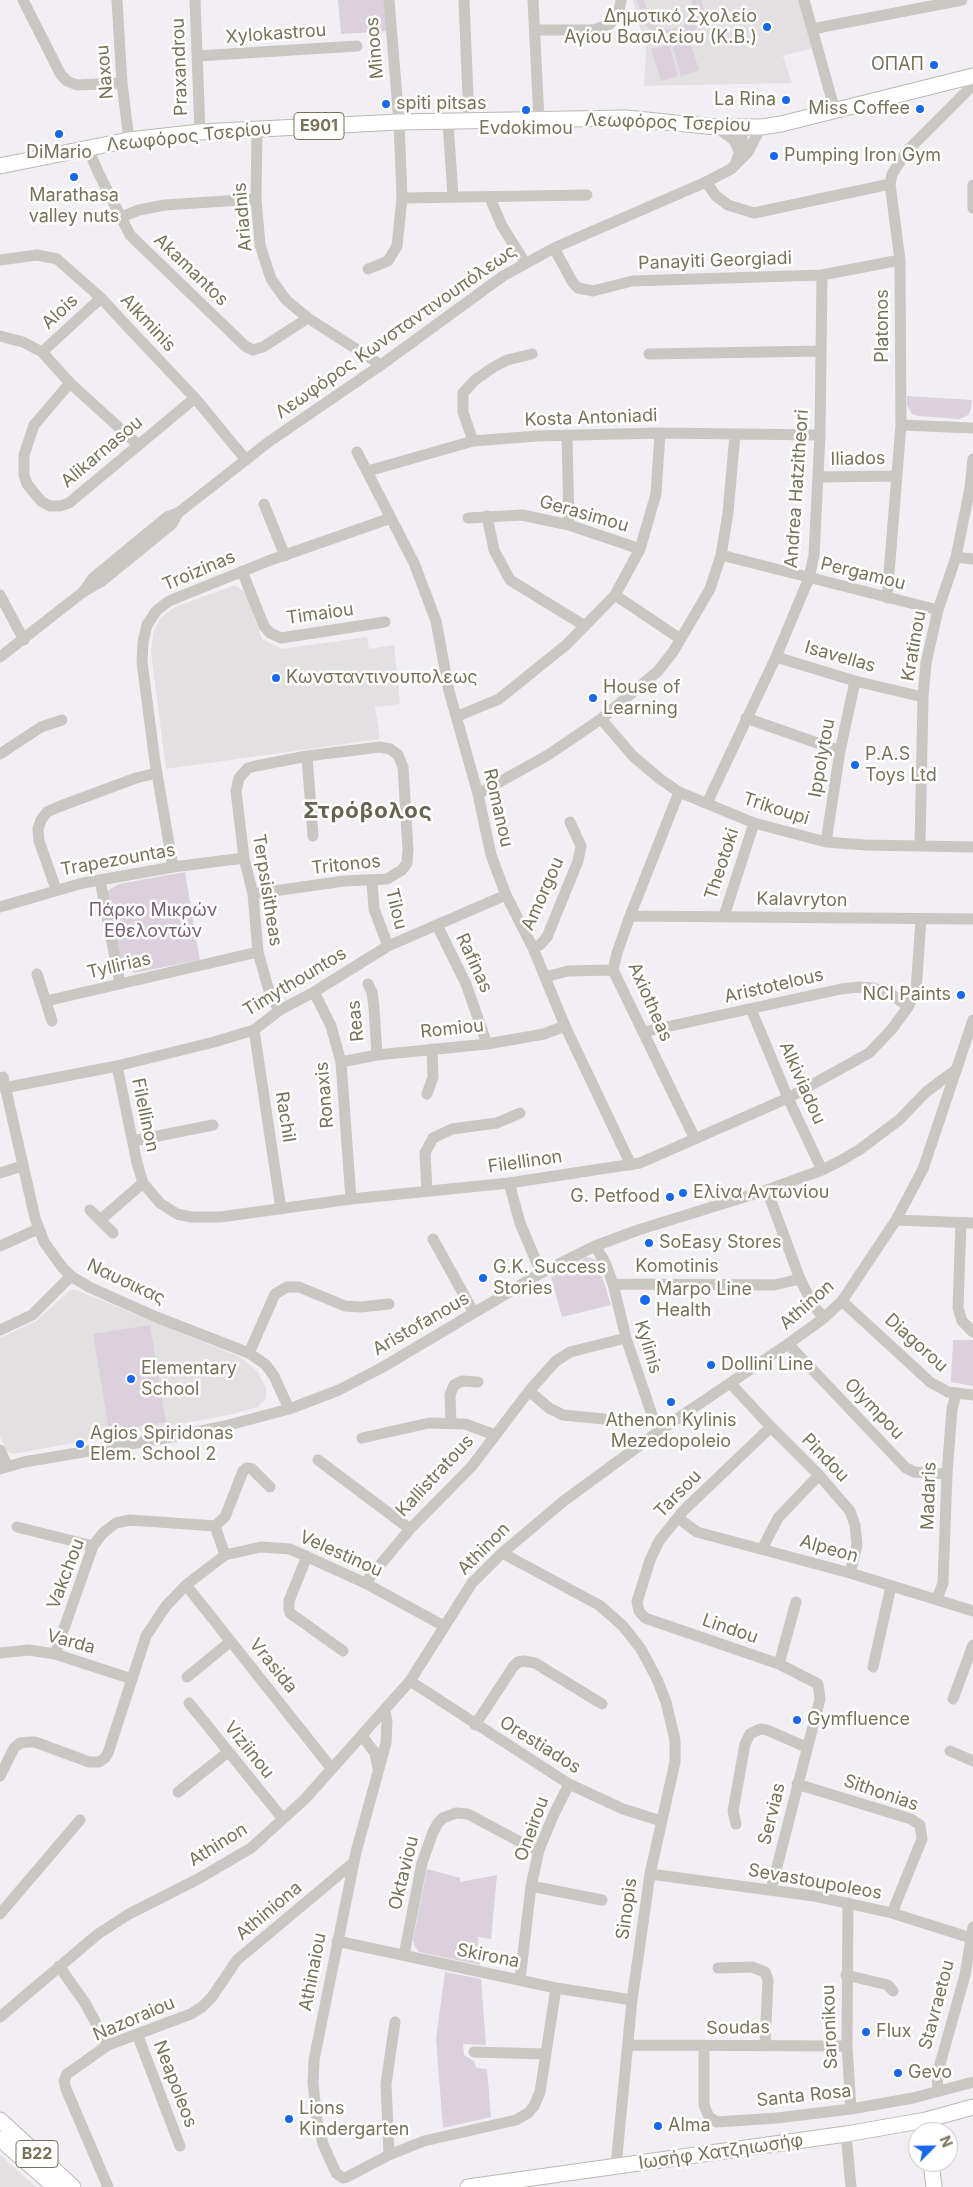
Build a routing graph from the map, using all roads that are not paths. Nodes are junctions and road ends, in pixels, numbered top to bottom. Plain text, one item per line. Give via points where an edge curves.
1 (23, 0) edge
2 (117, 0) edge
3 (195, 0) edge
4 (389, 0) edge
5 (464, 0) edge
6 (533, 0) edge
7 (620, 0) edge
8 (804, 0) edge
9 (962, 0) edge
10 (812, 29) junction
11 (535, 30) junction
12 (357, 46) dead end
13 (197, 56) junction
14 (973, 76) edge
15 (122, 83) junction
16 (973, 85) edge
17 (834, 111) junction
18 (539, 120) junction
19 (469, 121) junction
20 (400, 122) junction
21 (448, 122) junction
22 (716, 127) junction
23 (761, 127) junction
24 (742, 128) junction
25 (257, 129) junction
26 (200, 132) junction
27 (129, 140) junction
28 (88, 148) junction
29 (740, 155) junction
30 (0, 166) edge
31 (731, 169) junction
32 (706, 182) junction
33 (890, 184) junction
34 (973, 185) edge
35 (587, 196) dead end
36 (453, 197) junction
37 (402, 198) junction
38 (490, 198) junction
39 (256, 199) junction
40 (973, 208) edge
41 (121, 217) junction
42 (554, 248) junction
43 (0, 260) edge
44 (900, 260) junction
45 (525, 263) junction
46 (368, 269) dead end
47 (822, 275) junction
48 (101, 298) junction
49 (308, 318) junction
50 (0, 336) edge
51 (820, 351) junction
52 (42, 352) junction
53 (532, 354) dead end
54 (649, 354) dead end
55 (381, 365) junction
56 (70, 383) junction
57 (195, 398) junction
58 (901, 425) junction
59 (973, 428) edge
60 (660, 432) junction
61 (567, 434) junction
62 (735, 434) junction
63 (820, 435) junction
64 (472, 441) junction
65 (137, 444) junction
66 (357, 452) dead end
67 (973, 459) edge
68 (246, 460) junction
69 (368, 471) junction
70 (897, 476) junction
71 (819, 477) junction
72 (972, 488) edge
73 (264, 504) dead end
74 (487, 516) junction
75 (391, 518) junction
76 (468, 518) dead end
77 (569, 525) junction
78 (640, 549) junction
79 (721, 555) junction
80 (285, 556) junction
81 (956, 558) junction
82 (973, 559) edge
83 (242, 571) junction
84 (809, 578) junction
85 (0, 595) edge
86 (615, 595) junction
87 (887, 598) junction
88 (938, 610) junction
89 (385, 622) dead end
90 (585, 626) junction
91 (680, 638) junction
92 (24, 640) junction
93 (0, 657) edge
94 (776, 657) junction
95 (855, 681) junction
96 (923, 697) junction
97 (458, 716) junction
98 (746, 718) junction
99 (601, 719) junction
100 (62, 720) dead end
101 (840, 751) junction
102 (0, 754) edge
103 (307, 756) junction
104 (242, 773) joint
105 (157, 774) junction
106 (679, 792) junction
107 (478, 794) junction
108 (707, 803) junction
109 (570, 822) dead end
110 (754, 823) junction
111 (313, 836) dead end
112 (826, 842) junction
113 (920, 845) junction
114 (973, 847) edge
115 (244, 858) junction
116 (172, 867) junction
117 (100, 880) junction
118 (372, 881) junction
119 (56, 889) junction
120 (253, 894) junction
121 (506, 895) junction
122 (0, 906) edge
123 (630, 916) junction
124 (724, 916) junction
125 (921, 919) junction
126 (973, 919) edge
127 (437, 925) junction
128 (388, 946) junction
129 (533, 948) junction
130 (258, 952) junction
131 (613, 970) junction
132 (37, 974) dead end
133 (545, 977) junction
134 (120, 984) junction
135 (368, 984) dead end
136 (314, 992) junction
137 (46, 1001) junction
138 (908, 1007) junction
139 (751, 1009) junction
140 (280, 1010) junction
141 (973, 1020) edge
142 (52, 1021) dead end
143 (565, 1026) junction
144 (254, 1030) junction
145 (643, 1032) junction
146 (487, 1044) junction
147 (432, 1049) junction
148 (377, 1055) junction
149 (341, 1062) junction
150 (117, 1066) junction
151 (956, 1074) junction
152 (3, 1082) joint
153 (427, 1094) dead end
154 (788, 1098) junction
155 (520, 1113) dead end
156 (213, 1125) dead end
157 (695, 1139) junction
158 (133, 1141) junction
159 (631, 1165) junction
160 (22, 1166) junction
161 (822, 1170) junction
162 (0, 1173) edge
163 (143, 1183) junction
164 (509, 1183) junction
165 (767, 1190) junction
166 (428, 1191) junction
167 (351, 1199) junction
168 (281, 1209) junction
169 (90, 1210) dead end
170 (100, 1220) junction
171 (896, 1220) junction
172 (961, 1223) junction
173 (973, 1223) edge
174 (38, 1229) junction
175 (113, 1233) dead end
176 (433, 1239) dead end
177 (0, 1246) edge
178 (595, 1246) junction
179 (542, 1273) junction
180 (71, 1276) junction
181 (800, 1279) junction
182 (613, 1284) junction
183 (842, 1301) junction
184 (389, 1304) dead end
185 (474, 1313) junction
186 (824, 1318) junction
187 (969, 1329) edge
188 (0, 1330) edge
189 (626, 1338) junction
190 (788, 1344) junction
191 (249, 1353) junction
192 (478, 1382) dead end
193 (730, 1383) junction
194 (529, 1391) junction
195 (956, 1394) junction
196 (973, 1396) edge
197 (288, 1409) junction
198 (604, 1419) dead end
199 (452, 1423) junction
200 (771, 1428) junction
201 (662, 1429) junction
202 (495, 1435) junction
203 (362, 1438) dead end
204 (0, 1450) edge
205 (318, 1460) dead end
206 (4, 1467) edge
207 (947, 1474) junction
208 (819, 1475) junction
209 (270, 1487) dead end
210 (678, 1518) junction
211 (215, 1526) junction
212 (17, 1527) dead end
213 (410, 1529) junction
214 (93, 1546) junction
215 (762, 1549) junction
216 (502, 1553) junction
217 (226, 1555) junction
218 (307, 1556) junction
219 (850, 1573) junction
220 (365, 1583) junction
221 (186, 1585) junction
222 (891, 1586) junction
223 (937, 1599) junction
224 (637, 1602) joint
225 (796, 1602) dead end
226 (973, 1611) edge
227 (444, 1626) junction
228 (230, 1642) junction
229 (973, 1645) edge
230 (343, 1651) dead end
231 (0, 1653) edge
232 (55, 1654) junction
233 (779, 1664) junction
234 (873, 1667) dead end
235 (187, 1677) dead end
236 (132, 1678) junction
237 (410, 1681) junction
238 (818, 1684) joint
239 (954, 1699) dead end
240 (189, 1703) dead end
241 (602, 1704) dead end
242 (385, 1711) junction
243 (475, 1725) junction
244 (362, 1736) junction
245 (806, 1747) junction
246 (950, 1751) dead end
247 (228, 1752) junction
248 (973, 1761) edge
249 (378, 1768) junction
250 (332, 1770) junction
251 (0, 1776) edge
252 (569, 1784) junction
253 (797, 1784) junction
254 (178, 1792) dead end
255 (282, 1819) junction
256 (80, 1820) dead end
257 (661, 1821) junction
258 (736, 1824) dead end
259 (539, 1850) junction
260 (353, 1863) junction
261 (650, 1874) junction
262 (531, 1886) junction
263 (771, 1890) junction
264 (602, 1900) dead end
265 (848, 1903) junction
266 (0, 1914) edge
267 (892, 1914) junction
268 (972, 1933) edge
269 (337, 1941) junction
270 (404, 1956) junction
271 (59, 1966) junction
272 (718, 1968) dead end
273 (846, 1975) junction
274 (520, 1980) junction
275 (556, 1988) junction
276 (893, 1991) dead end
277 (215, 1992) joint
278 (632, 2000) junction
279 (0, 2018) edge
280 (395, 2022) dead end
281 (137, 2034) junction
282 (108, 2045) junction
283 (629, 2045) junction
284 (764, 2045) junction
285 (704, 2046) junction
286 (847, 2046) junction
287 (474, 2052) dead end
288 (545, 2054) junction
289 (973, 2082) edge
290 (938, 2091) junction
291 (973, 2107) edge
292 (851, 2109) junction
293 (0, 2120) edge
294 (937, 2122) edge
295 (908, 2128) edge
296 (846, 2134) junction
297 (0, 2139) edge
298 (180, 2146) dead end
299 (389, 2155) junction
300 (616, 2166) junction
301 (932, 2172) edge
302 (54, 2187) edge
303 (74, 2187) edge
304 (108, 2187) edge
305 (468, 2187) edge
306 (851, 2187) edge
307 (934, 2187) edge

1 - 15 street via 67,81 77,85
2 - 15 street, Naxou
3 - 13 street, Praxandrou
4 - 20 street, Minoos
5 - 19 street
6 - 11 street
7 - 11 street via 619,12 610,24 594,30
8 - 10 street
9 - 10 street
10 - 17 street
11 - 18 street
12 - 13 street, Xylokastrou
13 - 26 street, Praxandrou
14 - 17 main road, Λεωφόρος Τσερίου
15 - 27 street, Naxou
16 - 33 street, Platonos via 896,165
17 - 23 main road, Λεωφόρος Τσερίου
18 - 19 main road, Λεωφόρος Τσερίου / E901
18 - 22 main road, Λεωφόρος Τσερίου / E901 via 626,118
19 - 21 main road, Λεωφόρος Τσερίου / E901
20 - 21 main road, Λεωφόρος Τσερίου / E901
20 - 25 main road, Λεωφόρος Τσερίου / E901
20 - 37 street, Minoos
21 - 36 street
22 - 24 main road, Λεωφόρος Τσερίου
22 - 29 street via 734,140
23 - 24 main road, Λεωφόρος Τσερίου
23 - 31 street, Λεωφόρος Κωνσταντινουπόλεως via 748,152
24 - 29 street, Λεωφόρος Κωνσταντινουπόλεως
25 - 26 main road, Λεωφόρος Τσερίου / E901
25 - 39 street, Ariadnis
26 - 27 main road, Λεωφόρος Τσερίου / E901
27 - 28 main road, Λεωφόρος Τσερίου / E901
28 - 30 main road, Λεωφόρος Τσερίου / E901
28 - 41 street, Akamantos
29 - 31 street, Λεωφόρος Κωνσταντινουπόλεως
31 - 32 street, Λεωφόρος Κωνσταντινουπόλεως
32 - 33 street via 728,205 754,213
32 - 42 street, Λεωφόρος Κωνσταντινουπόλεως
33 - 44 street, Platonos
34 - 40 street
35 - 38 street
36 - 37 street
36 - 38 street
37 - 46 street, Minoos via 397,246 388,261
38 - 45 street via 502,226
39 - 41 street via 165,205
39 - 49 street, Ariadnis via 260,245 271,279 286,300
41 - 49 street, Akamantos via 130,235 245,346 253,350 263,347
42 - 45 street, Λεωφόρος Κωνσταντινουπόλεως
42 - 47 street, Panayiti Georgiadi via 573,283 593,291 632,281
43 - 48 street, Alkminis via 37,255 57,259
44 - 47 street, Panayiti Georgiadi
44 - 58 street, Platonos
45 - 55 street, Λεωφόρος Κωνσταντινουπόλεως via 496,280
47 - 51 street, Andrea Hatzitheori
48 - 52 street, Alois
48 - 57 street, Alkminis
49 - 55 street, Ariadnis
50 - 52 street via 23,342
51 - 54 street
51 - 63 street, Andrea Hatzitheori
52 - 56 street
53 - 64 street via 492,368 464,393 463,412
55 - 68 street, Λεωφόρος Κωνσταντινουπόλεως
56 - 65 street
56 - 65 street, Alikarnasou via 34,425 24,455 24,475 41,501 50,506 68,503
57 - 65 street, Alikarnasou
57 - 68 street, Alkminis
58 - 59 street
58 - 70 street, Platonos
60 - 61 street, Kosta Antoniadi
60 - 62 street, Kosta Antoniadi
60 - 78 street via 656,494
61 - 64 street, Kosta Antoniadi
61 - 77 street
62 - 63 street, Kosta Antoniadi
62 - 79 street
63 - 71 street, Andrea Hatzitheori
64 - 69 street, Kosta Antoniadi
66 - 69 street, Romanou
67 - 72 street, Kratinou
68 - 92 street, Λεωφόρος Κωνσταντινουπόλεως via 178,513 172,524 102,582 83,592
69 - 75 street, Romanou
70 - 71 street, Iliados
70 - 87 street, Platonos
71 - 84 street, Andrea Hatzitheori via 814,555
72 - 81 street, Kratinou
73 - 80 street
74 - 76 street, Gerasimou
74 - 77 street, Gerasimou via 522,515
74 - 90 street via 494,550 510,580
75 - 80 street, Troizinas
75 - 97 street, Romanou via 414,564 436,621 449,691
77 - 78 street, Gerasimou
78 - 86 street
79 - 84 street, Pergamou
79 - 91 street via 710,588
80 - 83 street, Troizinas
81 - 82 street
81 - 88 street, Kratinou
83 - 89 street, Timaiou via 264,626 281,638
83 - 105 street, Troizinas via 169,601 147,624 142,662
84 - 87 street, Pergamou
84 - 94 street, Andrea Hatzitheori
85 - 92 street
86 - 90 street
86 - 91 street
87 - 88 street, Pergamou
88 - 96 street, Kratinou via 926,663
90 - 97 street via 499,699
91 - 99 street via 658,671
92 - 93 street, Λεωφόρος Κωνσταντινουπόλεως
94 - 95 street, Isavellas
94 - 98 street, Andrea Hatzitheori
95 - 96 street, Isavellas
95 - 101 street, Ippolytou
96 - 113 street, Kratinou
97 - 107 street, Romanou
98 - 101 street
98 - 108 street, Andrea Hatzitheori
99 - 106 street, Trikoupi via 633,756
99 - 107 street via 548,755
100 - 102 street via 41,727
101 - 112 street, Ippolytou
103 - 104 street, Tritonos via 256,766
103 - 111 street
103 - 118 street, Tritonos via 380,747 394,752 401,760 407,863 397,875
104 - 115 street, Terpsisitheas via 236,791
105 - 116 street, Troizinas
105 - 119 street via 136,778 47,812 38,829 39,841
106 - 108 street, Trikoupi
106 - 123 street, Axiotheas
107 - 121 street, Romanou via 491,854
108 - 110 street, Trikoupi
109 - 129 street, Amorgou via 581,846 578,861 547,937
110 - 112 street, Trikoupi
110 - 124 street, Theotoki
112 - 113 street, Trikoupi
113 - 114 street, Trikoupi
115 - 116 street, Trapezountas
115 - 120 street, Terpsisitheas
116 - 117 street, Trapezountas
117 - 119 street, Trapezountas
117 - 134 street
118 - 120 street, Tritonos
118 - 128 street, Tilou via 374,908
119 - 122 street, Trapezountas
120 - 130 street, Terpsisitheas
121 - 127 street, Timythountos
121 - 129 street, Romanou
123 - 124 street, Kalavryton
123 - 131 street, Axiotheas
124 - 125 street, Kalavryton
125 - 126 street, Kalavryton
125 - 138 street, Filellinon via 916,991
127 - 128 street, Timythountos
127 - 146 street, Rafinas via 466,984
128 - 136 street, Timythountos
129 - 133 street, Romanou
130 - 134 street, Tyllirias
130 - 140 street, Terpsisitheas via 271,998
131 - 133 street via 568,972
131 - 145 street, Axiotheas
132 - 137 street
133 - 143 street, Romanou
134 - 137 street, Tyllirias
135 - 148 street, Reas via 372,992
136 - 140 street, Timythountos
136 - 149 street, Ronaxis via 331,1026
137 - 142 street
138 - 139 street, Aristotelous via 891,994 859,987
138 - 154 street, Filellinon via 869,1053
139 - 145 street, Aristotelous
139 - 154 street, Alkiviadou
140 - 144 street, Timythountos
141 - 151 street, Athinon
143 - 146 street, Romiou via 544,1034
143 - 159 street, Romanou
144 - 150 street, Timythountos
144 - 168 street, Rachil
145 - 157 street, Axiotheas
146 - 147 street, Romiou
147 - 148 street, Romiou
147 - 153 street via 432,1084
148 - 149 street, Romiou
149 - 167 street, Ronaxis
150 - 152 street, Timythountos
150 - 158 street, Filellinon
151 - 161 street, Aristofanous via 859,1150
151 - 171 street, Athinon via 923,1169
152 - 160 street, Ναυσικας
154 - 157 street, Filellinon
154 - 161 street, Alkiviadou
155 - 166 street via 497,1123 452,1129 433,1138 425,1153
156 - 158 street
157 - 159 street, Filellinon
158 - 163 street, Filellinon
159 - 164 street, Filellinon
160 - 162 street
160 - 174 street, Ναυσικας
161 - 165 street, Aristofanous
163 - 168 street, Filellinon via 160,1203 177,1214 191,1217 220,1217
163 - 170 street
164 - 166 street, Filellinon
164 - 179 street via 520,1223
165 - 178 street, Aristofanous
165 - 181 street
166 - 167 street, Filellinon
167 - 168 street, Filellinon
169 - 170 street
170 - 175 street
171 - 172 street
171 - 183 street, Athinon
172 - 173 street
172 - 187 street via 958,1308
174 - 177 street
174 - 180 street, Ναυσικας via 48,1248
176 - 185 street
178 - 179 street, Aristofanous
178 - 182 street, Kylinis
179 - 185 street, Aristofanous
180 - 188 street via 32,1315
180 - 191 street, Ναυσικας via 149,1314
181 - 182 street, Komotinis via 774,1285
181 - 186 street via 813,1305
182 - 189 street, Kylinis
183 - 186 street, Athinon
183 - 195 street, Diagorou via 924,1378
184 - 191 street via 344,1306 298,1287 287,1287 275,1294
185 - 197 street, Aristofanous via 339,1390
186 - 190 street, Athinon
189 - 194 street, Kallistratous via 564,1356 547,1369
189 - 201 street, Kylinis via 653,1418
190 - 193 street, Athinon
190 - 207 street, Olympou via 906,1468 914,1472
191 - 197 street, Ναυσικας via 266,1365 274,1376
192 - 199 street via 462,1381 454,1385 450,1395
193 - 200 street, Pindou
193 - 201 street, Athinon
194 - 198 street via 563,1415
194 - 202 street, Kallistratous
195 - 196 street, Diagorou
195 - 207 street, Madaris
197 - 206 street, Aristofanous via 225,1426
199 - 202 street via 480,1428
199 - 203 street via 429,1423
200 - 208 street, Pindou
200 - 210 street, Tarsou
201 - 216 street, Athinon via 565,1500
202 - 213 street, Kallistratous via 472,1466
204 - 206 street
205 - 213 street
207 - 223 street, Madaris via 943,1583
208 - 215 street via 778,1518
208 - 219 street, Pindou via 854,1520 857,1545
209 - 211 street via 252,1469 245,1469 225,1517
210 - 215 street, Alpeon via 698,1532
210 - 224 street, Tarsou via 659,1541
211 - 214 street, Vakchou via 130,1520 113,1525
211 - 217 street
212 - 214 street
213 - 220 street, Kallistratous
214 - 232 street, Vakchou
215 - 219 street, Alpeon
216 - 227 street, Athinon via 472,1583
216 - 257 street, Sinopis via 599,1605 632,1637 649,1663 666,1702 675,1740 675,1762
217 - 218 street, Velestinou via 270,1546
217 - 221 street, Velestinou
218 - 220 street, Velestinou
218 - 230 street via 289,1601 290,1613
219 - 222 street, Alpeon
220 - 227 street, Velestinou
221 - 228 street, Vrasida
221 - 236 street, Velestinou via 166,1606 146,1636
222 - 223 street, Alpeon
222 - 234 street
223 - 226 street, Alpeon
224 - 233 street, Lindou via 639,1612 645,1618
225 - 233 street
227 - 237 street, Athinon
228 - 235 street
228 - 250 street, Vrasida
229 - 239 street
231 - 232 street, Varda via 29,1650
232 - 236 street, Varda
233 - 238 street, Lindou
236 - 251 street, Velestinou via 108,1753 99,1762 89,1762 35,1742 20,1743 14,1748
237 - 242 street, Athinon
237 - 243 street, Orestiados
238 - 245 street, Servias via 820,1698
240 - 247 street, Viziinou
241 - 243 street via 535,1663 524,1661 513,1667
242 - 244 street, Athinon
242 - 249 street, Athinaiou via 386,1743
243 - 252 street, Orestiados
244 - 249 street via 375,1753
244 - 250 street, Athinon
245 - 253 street, Servias
245 - 258 street via 767,1730 760,1729 750,1734 744,1744 733,1811
246 - 248 street
247 - 254 street
247 - 255 street, Viziinou
249 - 260 street, Athinaiou
250 - 255 street, Athinon
252 - 257 street, Orestiados via 623,1809
252 - 259 street, Oneirou
253 - 263 street, Servias
253 - 267 street, Sithonias via 912,1819 920,1825 922,1839
255 - 271 street, Athinon via 251,1848 129,1914
256 - 266 street
257 - 261 street, Sinopis
259 - 262 street, Oneirou
259 - 270 street, Oktaviou via 468,1814 456,1813 443,1818 433,1832 422,1863
260 - 269 street, Athinaiou
260 - 277 street, Athiniona via 237,1960
261 - 263 street, Sevastoupoleos
261 - 278 street, Sinopis
262 - 264 street, Oneirou
262 - 274 street, Oneirou
263 - 265 street, Sevastoupoleos
265 - 267 street, Sevastoupoleos
265 - 273 street, Saronikou
267 - 268 street, Sevastoupoleos
268 - 290 street, Stavraetou via 937,2075
269 - 270 street, Skirona
269 - 299 street, Athinaiou via 316,2046 313,2083 317,2120 333,2168 343,2178
270 - 274 street, Skirona
271 - 279 street, Athinon
271 - 282 street via 85,2003
272 - 284 street via 752,1967 765,1972 768,1980
273 - 276 street, Saronikou via 888,1985
273 - 286 street, Saronikou
274 - 275 street, Skirona
275 - 278 street, Skirona
275 - 288 street
277 - 281 street, Nazoraiou via 195,2012
278 - 283 street, Sinopis
280 - 299 street via 386,2084
281 - 282 street, Nazoraiou
281 - 298 street, Neapoleos
282 - 304 street, Nazoraiou via 70,2071 64,2081
283 - 285 street, Soudas
283 - 300 street, Sinopis
284 - 285 street, Soudas
284 - 286 street, Soudas
285 - 292 street, Santa Rosa via 704,2105 712,2120 778,2118
286 - 292 street, Saronikou
287 - 288 street
288 - 299 street via 539,2097 524,2116 440,2136
289 - 290 street, Santa Rosa
290 - 292 street, Santa Rosa
291 - 294 main road, Ιωσήφ Χατζηιωσήφ
293 - 303 main road, B22
295 - 296 main road, Ιωσήφ Χατζηιωσήφ
296 - 300 main road, Ιωσήφ Χατζηιωσήφ
296 - 306 street
297 - 302 main road, B22
300 - 305 main road, Ιωσήφ Χατζηιωσήφ
301 - 307 main road

